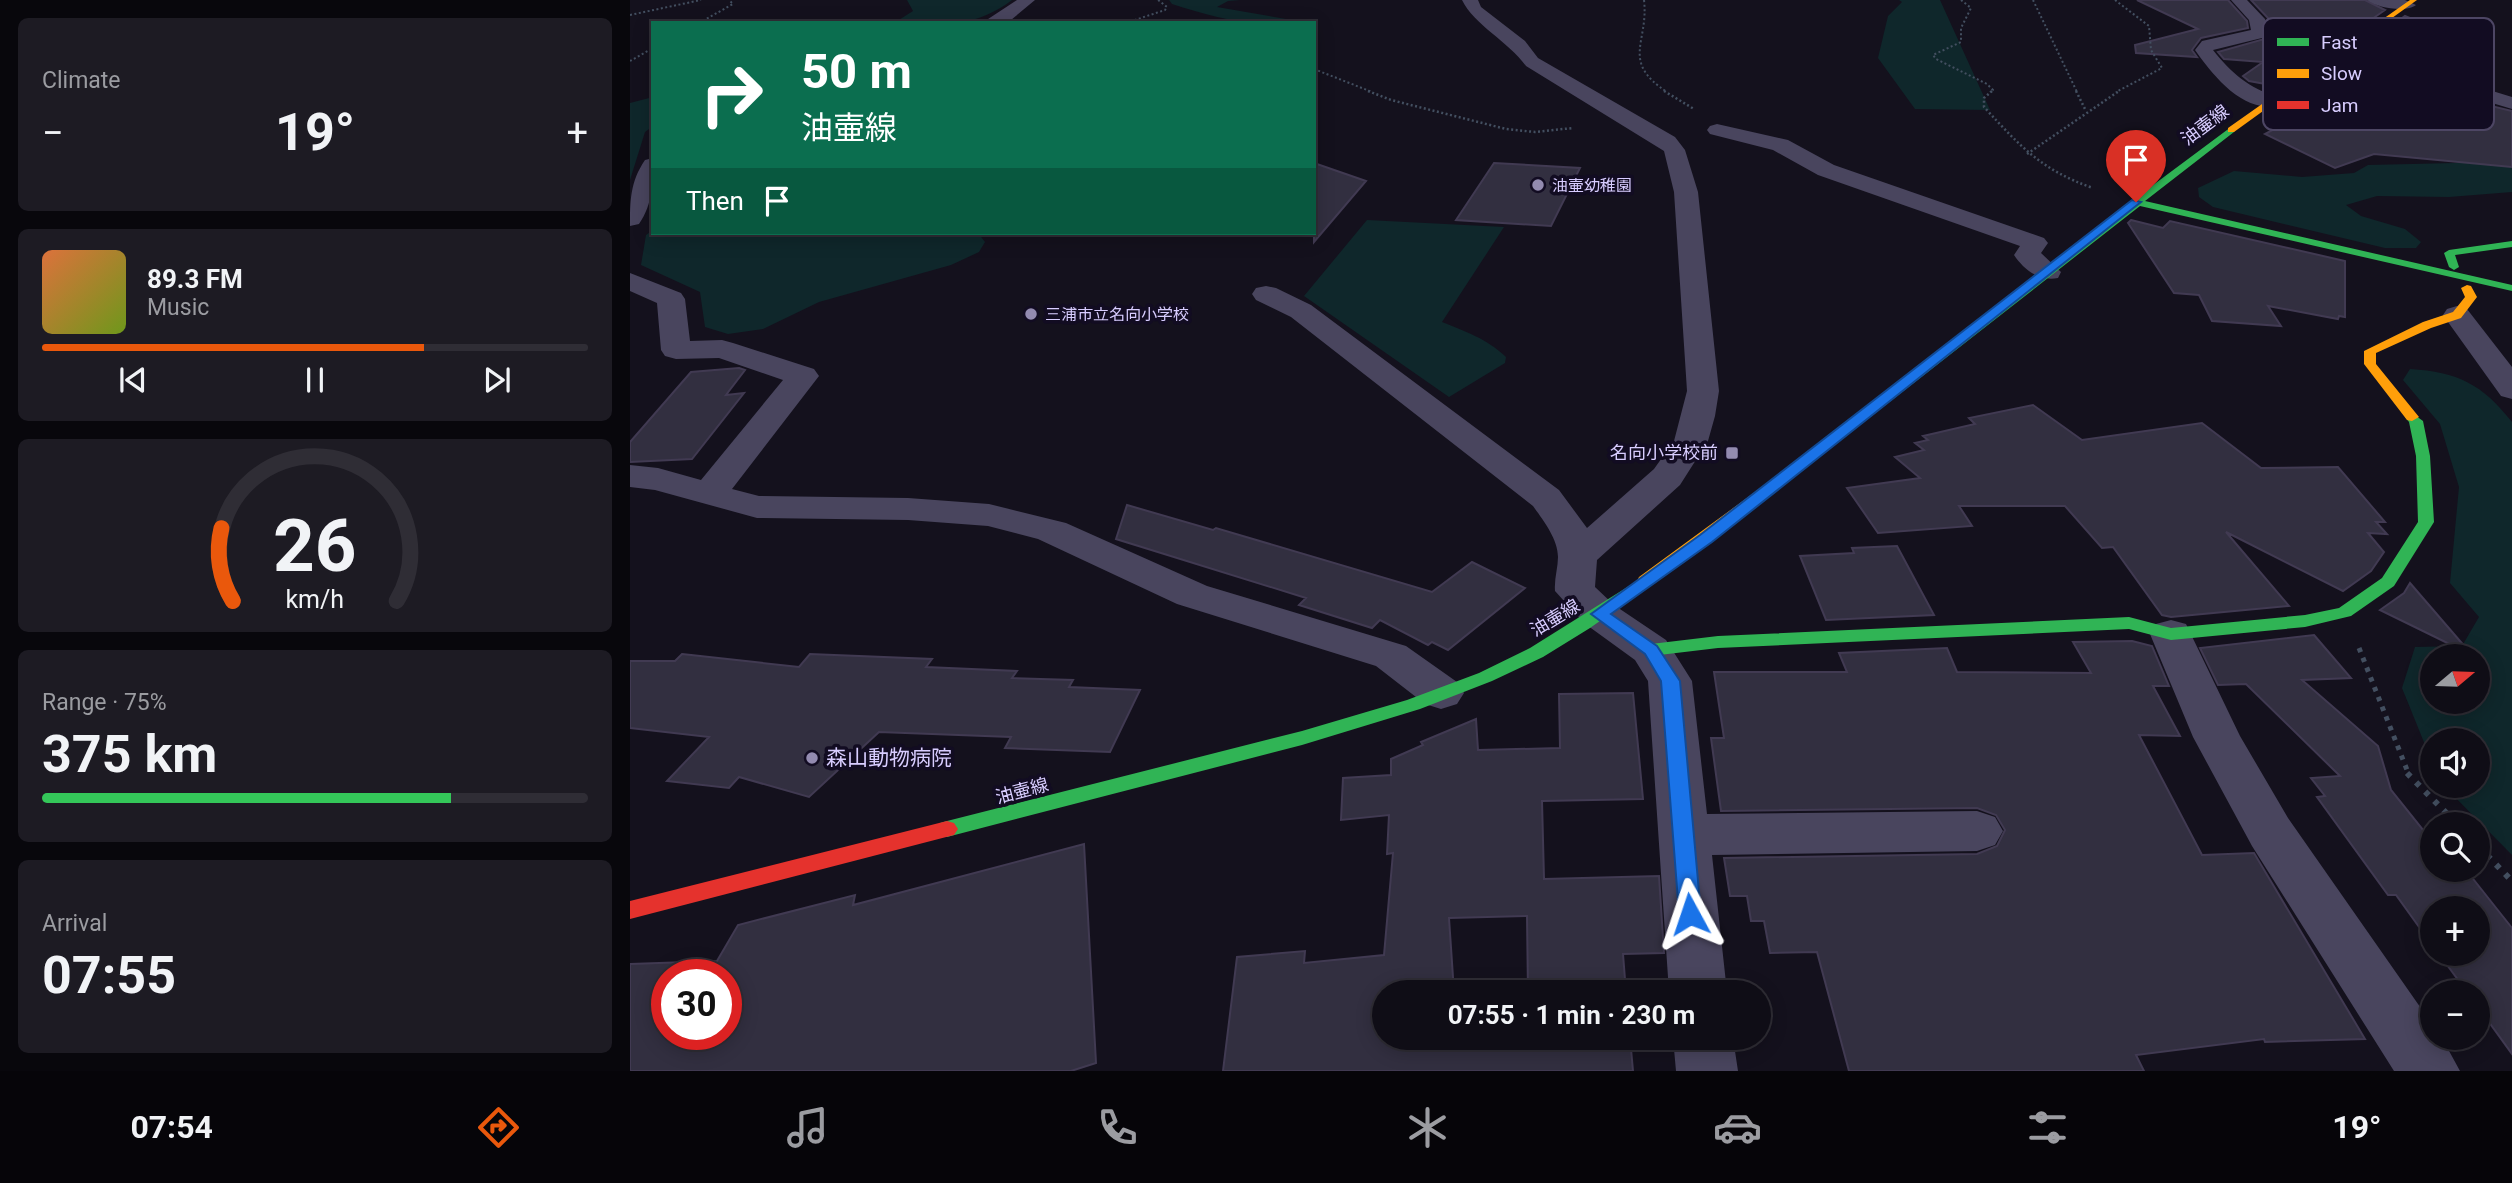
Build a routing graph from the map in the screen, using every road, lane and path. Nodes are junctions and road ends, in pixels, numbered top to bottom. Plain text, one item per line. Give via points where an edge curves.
1 (701, 0) edge
2 (729, 0) edge
3 (1027, 0) edge
4 (1158, 0) edge
5 (1470, 0) edge
6 (1644, 0) edge
7 (1961, 0) edge
8 (2033, 0) edge
9 (2115, 0) edge
10 (2239, 0) edge
11 (2375, 0) edge
12 (2411, 2) edge
13 (630, 15) edge
14 (2388, 18) edge
15 (703, 21) edge
16 (995, 21) edge
17 (1131, 21) edge
18 (651, 49) edge
19 (630, 61) edge
20 (1316, 70) edge
21 (2494, 98) edge
22 (2263, 99) edge
23 (2512, 103) edge
24 (2263, 106) edge
25 (2086, 111) junction
26 (1635, 121) junction
27 (1717, 130) joint
28 (2027, 154) junction
29 (651, 170) edge
30 (2136, 202) junction
31 (630, 219) edge
32 (2512, 244) edge
33 (2454, 267) dead end
34 (2048, 272) junction
35 (630, 281) edge
36 (2512, 288) edge
37 (1266, 294) dead end
38 (2467, 314) junction
39 (2512, 342) edge
40 (2512, 389) edge
41 (630, 476) edge
42 (710, 493) junction
43 (1578, 556) junction
44 (2345, 612) junction
45 (1599, 614) junction
46 (2171, 634) junction
47 (1651, 650) junction
48 (1441, 693) junction
49 (2445, 812) edge
50 (1978, 831) dead end
51 (1683, 835) junction
52 (2490, 858) edge
53 (2512, 881) edge
54 (630, 910) edge
55 (1697, 980) edge
56 (1704, 1050) edge
57 (1707, 1071) edge
58 (2429, 1071) edge

1 - 13 path
2 - 15 path via 733,4
3 - 16 street
4 - 17 path via 1165,10
5 - 26 street via 1475,10 1519,45 1532,62
6 - 27 path via 1647,19 1638,45 1638,66 1645,76 1712,121
7 - 28 path via 1971,8 1961,28 1961,42 1933,55 1993,90 1984,98 1984,107
8 - 25 path
9 - 25 path via 2149,26 2151,50 2162,68
10 - 22 street via 2258,19 2260,33 2208,45 2204,50 2222,76 2241,91
11 - 12 street
12 - 14 main road, 油壷線
18 - 19 path
20 - 26 path via 1391,100 1506,129 1535,132
21 - 23 street
24 - 30 main road, 油壷線
25 - 28 path
26 - 43 street via 1674,150 1686,192 1703,391 1691,440 1667,477
27 - 34 street via 1780,145 1826,170 2035,243 2027,255
28 - 30 path via 2073,181
29 - 31 street
30 - 34 main road, 油壷線
30 - 36 main road
32 - 33 main road via 2449,253
34 - 45 main road, 油壷線 via 1706,538
35 - 42 street via 671,299 676,350 722,349 803,376
37 - 43 street via 1301,311 1546,498 1567,526
38 - 39 street
38 - 40 street
38 - 44 main road via 2427,325 2370,351 2370,364 2416,421 2423,456 2426,522 2388,582
41 - 42 street
42 - 48 street via 757,507 989,515 1052,531 1192,595 1391,656
43 - 45 street via 1575,591
44 - 46 main road via 2305,621
44 - 49 path via 2407,773
45 - 47 street
45 - 48 main road, 油壷線 via 1520,661
46 - 47 main road via 2129,623 1718,642
46 - 58 street via 2217,737 2270,832
47 - 51 street via 1670,681
48 - 54 main road, 油壷線 via 1274,745
50 - 51 street
51 - 55 street
52 - 53 path
56 - 57 street

